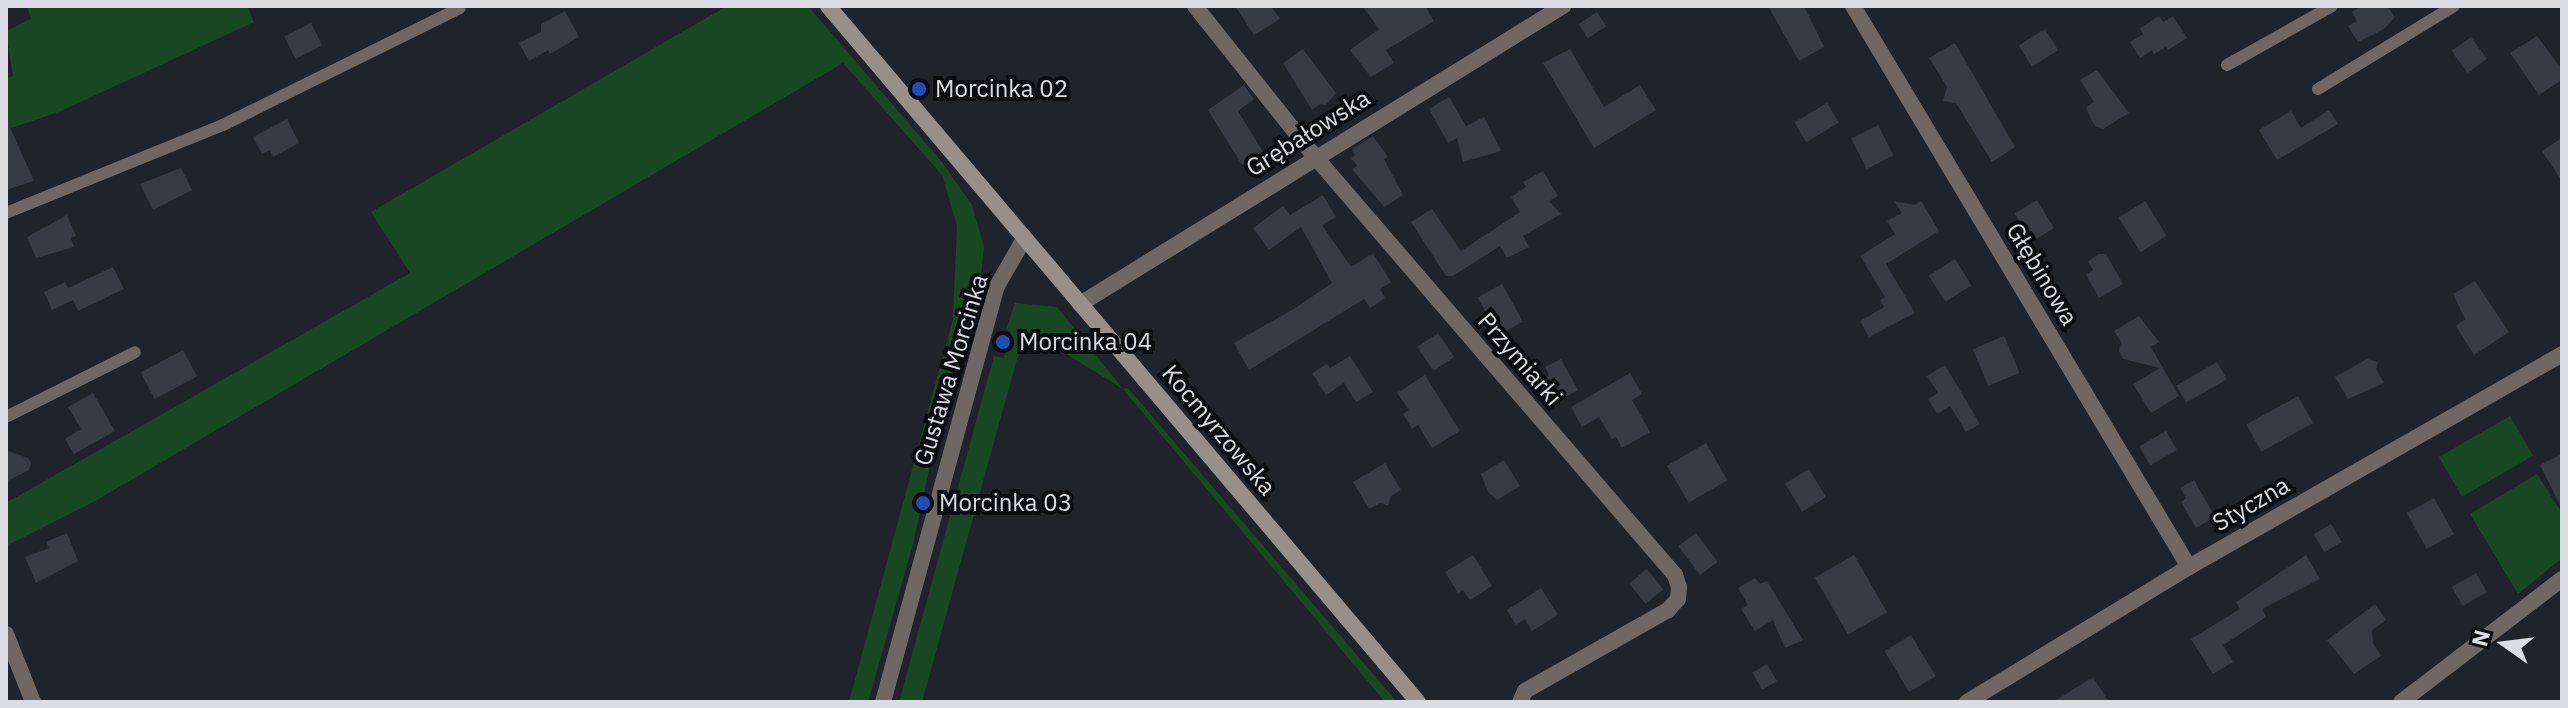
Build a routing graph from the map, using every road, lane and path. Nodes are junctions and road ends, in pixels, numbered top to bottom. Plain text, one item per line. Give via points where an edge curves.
1 (828, 6) edge
2 (1195, 6) edge
3 (1563, 6) edge
4 (1853, 6) edge
5 (2332, 6) edge
6 (2454, 6) edge
7 (460, 8) dead end
8 (2227, 65) dead end
9 (2318, 89) dead end
10 (1315, 157) junction
11 (6, 213) edge
12 (1024, 239) junction
13 (1080, 304) junction
14 (135, 352) dead end
15 (2562, 354) edge
16 (6, 417) edge
17 (2189, 567) junction
18 (2562, 579) edge
19 (6, 634) edge
20 (11, 659) edge
21 (33, 702) edge
22 (883, 702) edge
23 (1418, 702) edge
24 (1520, 702) edge
25 (1967, 702) edge
26 (2401, 702) edge

1 - 12 main road, Kocmyrzowska
2 - 10 street, Przymiarki
3 - 10 street, Grębałowska
4 - 17 street, Głębinowa
5 - 8 lane
6 - 9 lane
7 - 11 lane via 223,125
10 - 13 street, Grębałowska
10 - 24 street, Przymiarki via 1675,575 1678,599 1668,610 1525,691
12 - 13 main road, Kocmyrzowska
12 - 22 street, Gustawa Morcinka via 997,286
13 - 23 main road, Kocmyrzowska
14 - 16 lane
15 - 17 street, Styczna
17 - 25 street, Styczna
18 - 26 street
19 - 20 street
20 - 21 street

